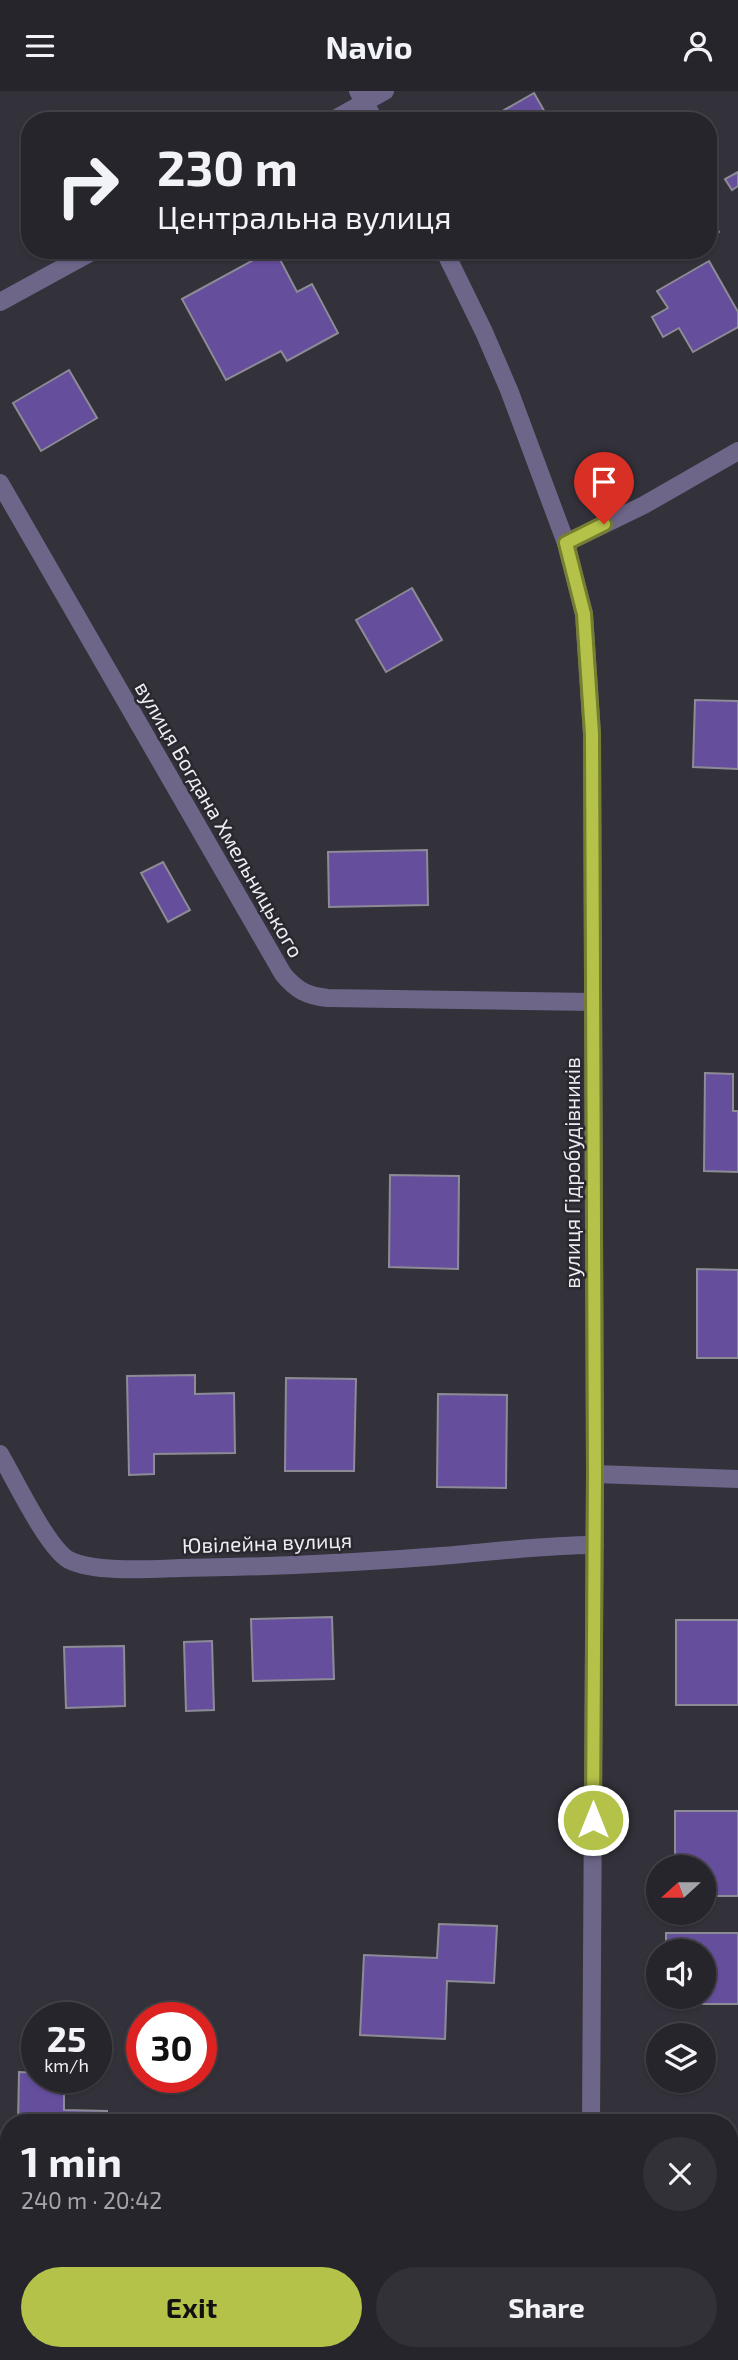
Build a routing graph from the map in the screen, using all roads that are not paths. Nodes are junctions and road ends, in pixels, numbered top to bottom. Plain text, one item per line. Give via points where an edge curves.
1 (385, 91) edge
2 (362, 97) edge
3 (343, 112) edge
4 (79, 259) edge
5 (448, 259) edge
6 (0, 302) edge
7 (738, 451) edge
8 (0, 483) edge
9 (566, 543) junction
10 (593, 1002) junction
11 (0, 1454) edge
12 (595, 1474) junction
13 (738, 1479) edge
14 (595, 1545) junction
15 (591, 2114) edge

1 - 2 street
2 - 3 street
4 - 6 street
5 - 9 street, вулиця Гідробудівників via 485,332
7 - 9 street
8 - 10 street, вулиця Богдана Хмельницького via 292,985 302,993 328,998
9 - 10 street, вулиця Гідробудівників via 587,642
10 - 12 street, вулиця Гідробудівників
11 - 14 street, Ювілейна вулиця via 53,1544 69,1560 91,1566 295,1566
12 - 13 street
12 - 14 street, вулиця Гідробудівників
14 - 15 street, вулиця Гідробудівників

